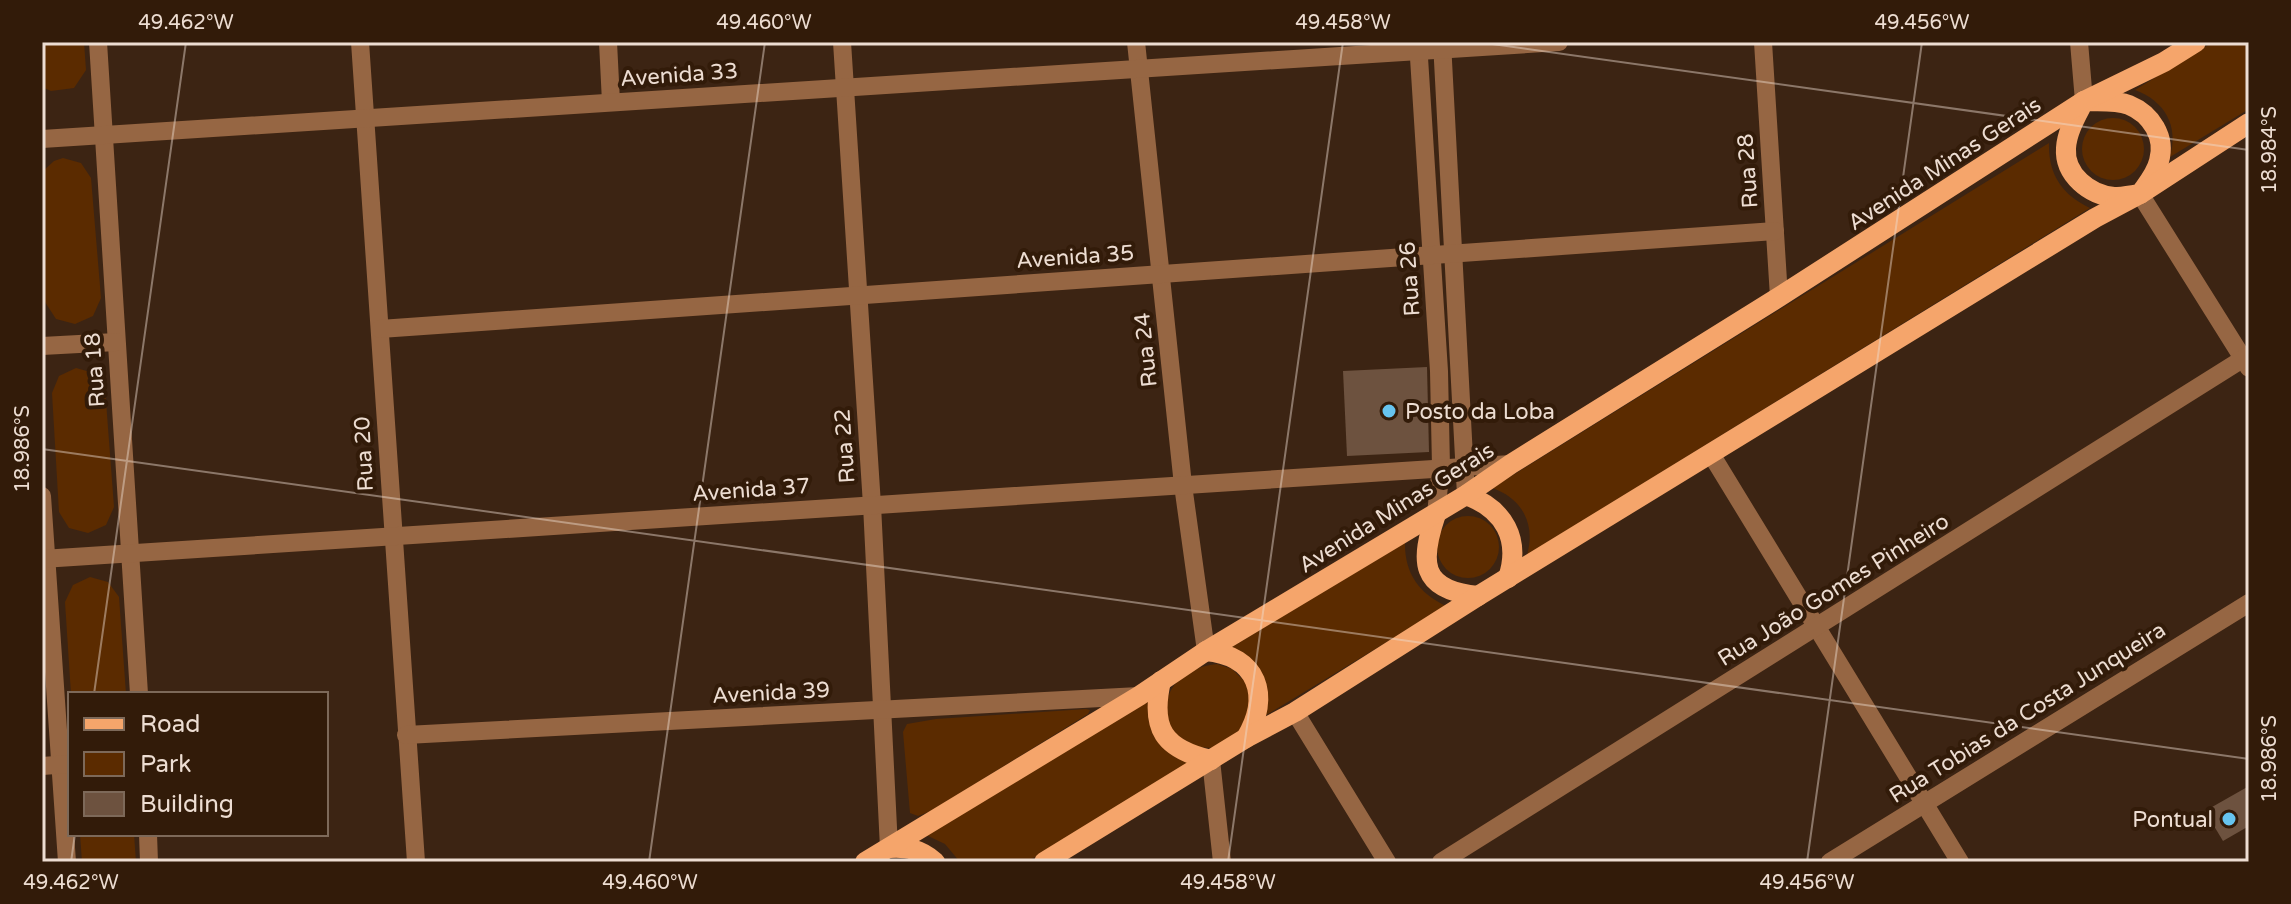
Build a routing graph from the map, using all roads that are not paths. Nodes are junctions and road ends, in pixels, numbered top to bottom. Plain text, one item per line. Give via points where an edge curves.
1 (98, 42) edge
2 (360, 42) edge
3 (608, 42) edge
4 (842, 42) edge
5 (1136, 42) edge
6 (1246, 42) edge
7 (1559, 42) edge
8 (1763, 42) edge
9 (2079, 42) edge
10 (2196, 42) edge
11 (1418, 46) edge
12 (1443, 46) edge
13 (1248, 62) junction
14 (1139, 69) junction
15 (845, 88) junction
16 (2084, 101) junction
17 (611, 102) junction
18 (365, 118) junction
19 (2249, 123) edge
20 (104, 135) junction
21 (42, 139) edge
22 (2140, 194) junction
23 (1775, 231) junction
24 (1455, 254) junction
25 (1431, 256) junction
26 (1161, 274) junction
27 (859, 296) junction
28 (1779, 297) junction
29 (380, 329) junction
30 (116, 342) junction
31 (42, 346) edge
32 (2247, 360) edge
33 (1461, 369) junction
34 (1439, 371) junction
35 (1711, 454) junction
36 (1511, 464) junction
37 (1466, 466) junction
38 (1441, 467) junction
39 (1183, 485) junction
40 (1466, 495) junction
41 (42, 496) edge
42 (872, 505) junction
43 (1436, 514) junction
44 (392, 536) junction
45 (130, 553) junction
46 (44, 559) edge
47 (1508, 578) junction
48 (1478, 596) junction
49 (2249, 603) edge
50 (1817, 628) junction
51 (1206, 651) junction
52 (1161, 681) junction
53 (139, 692) edge
54 (1139, 696) junction
55 (883, 711) junction
56 (1295, 712) junction
57 (406, 735) junction
58 (1246, 738) junction
59 (1211, 760) junction
60 (58, 765) edge
61 (1924, 804) junction
62 (148, 836) edge
63 (889, 848) junction
64 (67, 862) edge
65 (149, 862) edge
66 (416, 862) edge
67 (865, 862) edge
68 (935, 862) edge
69 (1044, 862) edge
70 (1222, 862) edge
71 (1387, 862) edge
72 (1441, 862) edge
73 (1830, 862) edge
74 (1960, 862) edge

1 - 20 street, Rua 18
2 - 18 street, Rua 20
3 - 17 street
4 - 15 street, Rua 22
5 - 14 street, Rua 24
6 - 13 street
7 - 12 street, Avenida 33
8 - 23 street, Rua 28
9 - 16 street
10 - 16 main road, Avenida Minas Gerais
11 - 12 street, Avenida 33
11 - 13 street, Avenida 33
11 - 25 street, Rua 26
12 - 24 street
13 - 14 street, Avenida 33
14 - 15 street, Avenida 33
14 - 26 street, Rua 24
15 - 17 street, Avenida 33
15 - 27 street, Rua 22
16 - 22 main road via 2066,150 2072,174 2091,191 2115,197
16 - 22 main road via 2125,104 2154,125 2160,161
16 - 28 main road, Avenida Minas Gerais
17 - 18 street, Avenida 33
18 - 20 street, Avenida 33
18 - 29 street, Rua 20
19 - 22 main road
20 - 21 street, Avenida 33
20 - 30 street, Rua 18
22 - 32 street
22 - 35 main road
23 - 24 street, Avenida 35
23 - 28 street, Rua 28
24 - 25 street, Avenida 35
24 - 33 street
25 - 26 street, Avenida 35
25 - 34 street, Rua 26
26 - 27 street, Avenida 35
26 - 39 street, Rua 24
27 - 29 street, Avenida 35
27 - 42 street, Rua 22
28 - 36 main road, Avenida Minas Gerais
29 - 44 street, Rua 20
30 - 31 street
30 - 45 street, Rua 18
32 - 50 street, Rua João Gomes Pinheiro
33 - 34 street
33 - 37 street
34 - 38 street, Rua 26
35 - 47 main road
35 - 50 street
36 - 37 street, Avenida 37
36 - 40 main road, Avenida Minas Gerais
37 - 38 street, Avenida 37
37 - 40 street
38 - 39 street, Avenida 37
38 - 43 street, Rua 26
39 - 42 street, Avenida 37
39 - 51 street, Rua 24
40 - 43 main road, Avenida Minas Gerais
40 - 47 main road via 1486,503 1506,523 1514,550
41 - 46 street
42 - 44 street, Avenida 37
42 - 55 street, Rua 22
43 - 48 main road via 1425,557 1428,572 1459,594
43 - 51 main road, Avenida Minas Gerais
44 - 45 street, Avenida 37
44 - 57 street, Rua 20
45 - 46 street, Avenida 37
45 - 53 street, Rua 18
46 - 60 street
47 - 48 main road
48 - 56 main road
49 - 61 street, Rua Tobias da Costa Junqueira
50 - 61 street
50 - 72 street, Rua João Gomes Pinheiro
51 - 52 main road, Avenida Minas Gerais
51 - 58 main road via 1235,658 1255,680 1259,709
52 - 54 main road, Avenida Minas Gerais
52 - 59 main road via 1157,698 1163,732 1172,746
54 - 55 street, Avenida 39
54 - 63 main road, Avenida Minas Gerais
55 - 57 street, Avenida 39
55 - 63 street, Rua 22
56 - 58 main road
56 - 71 street
57 - 66 street, Rua 20
58 - 59 main road
59 - 69 main road
59 - 70 street
60 - 64 street
61 - 73 street, Rua Tobias da Costa Junqueira
61 - 74 street
62 - 65 street
63 - 67 main road, Avenida Minas Gerais
63 - 68 main road via 907,847

